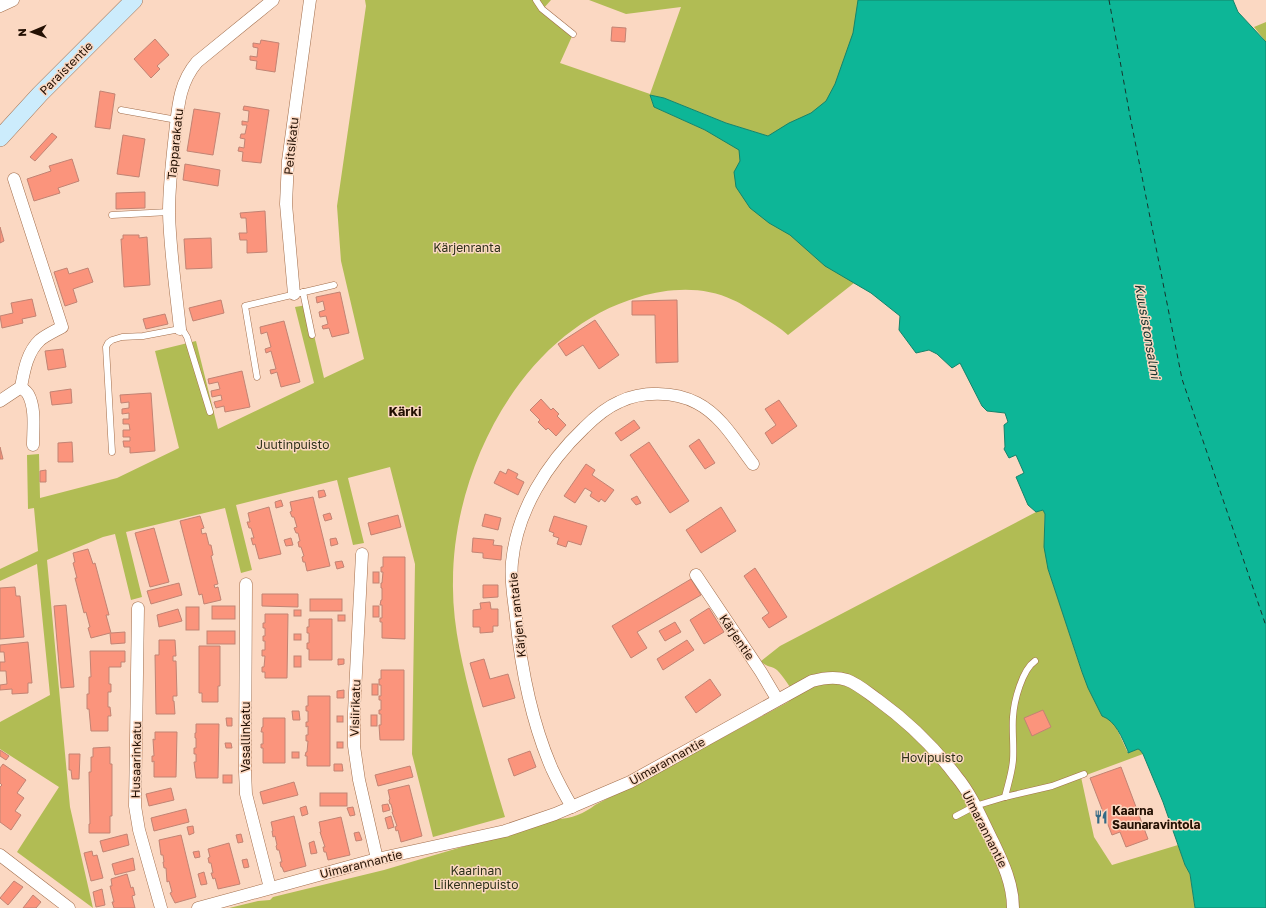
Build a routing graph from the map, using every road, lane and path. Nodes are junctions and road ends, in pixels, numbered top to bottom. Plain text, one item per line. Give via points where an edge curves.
1 (13, 0) edge
2 (134, 0) edge
3 (273, 0) edge
4 (310, 0) edge
5 (536, 0) edge
6 (0, 6) edge
7 (573, 34) dead end
8 (121, 110) dead end
9 (177, 120) junction
10 (0, 138) edge
11 (14, 179) dead end
12 (169, 212) junction
13 (112, 215) dead end
14 (334, 284) dead end
15 (298, 293) junction
16 (180, 329) junction
17 (312, 335) dead end
18 (257, 377) dead end
19 (21, 387) junction
20 (0, 401) edge
21 (210, 412) dead end
22 (33, 446) dead end
23 (112, 452) dead end
24 (753, 464) dead end
25 (362, 554) dead end
26 (696, 575) dead end
27 (246, 584) dead end
28 (138, 608) dead end
29 (1035, 661) dead end
30 (777, 700) junction
31 (1084, 774) dead end
32 (1005, 797) junction
33 (975, 806) junction
34 (572, 807) junction
35 (956, 816) dead end
36 (0, 855) edge
37 (377, 859) junction
38 (270, 888) junction
39 (70, 908) edge
40 (161, 908) edge
41 (198, 908) edge
42 (1013, 908) edge

1 - 6 street
2 - 10 main road, Paraistentie
3 - 9 street, Tapparakatu via 188,72 182,88
4 - 15 street, Peitsikatu via 288,161 286,204
5 - 7 lane via 542,9
8 - 9 lane
9 - 12 street, Tapparakatu
11 - 19 street via 62,327 40,340 31,350
12 - 13 lane
12 - 16 street, Tapparakatu
14 - 15 lane
15 - 17 lane
15 - 18 lane via 245,306
16 - 21 lane via 187,337
16 - 23 lane via 122,337 108,343 106,347
19 - 20 street
19 - 22 street via 28,394 32,405
24 - 34 street, Kärjen rantatie via 722,421 711,412 684,397 657,394 630,398 607,408 561,451 538,485 525,514 512,562 518,644 538,731 552,768
25 - 37 street, Visiirikatu via 354,746
26 - 30 street, Kärjentie
27 - 38 street, Vasallinkatu via 246,794
28 - 40 street, Husaarinkatu via 135,806 139,830
29 - 32 lane via 1026,670 1013,710 1013,763
30 - 33 street, Uimarannantie via 812,681 832,677 847,680 862,688 901,717 934,750 957,776
30 - 34 street, Uimarannantie via 630,782
31 - 32 lane via 1052,786
32 - 33 lane
33 - 35 lane
33 - 42 street, Uimarannantie via 1006,868 1013,896
34 - 37 street, Uimarannantie via 505,831
36 - 39 street
37 - 38 street, Uimarannantie
38 - 41 street, Uimarannantie

